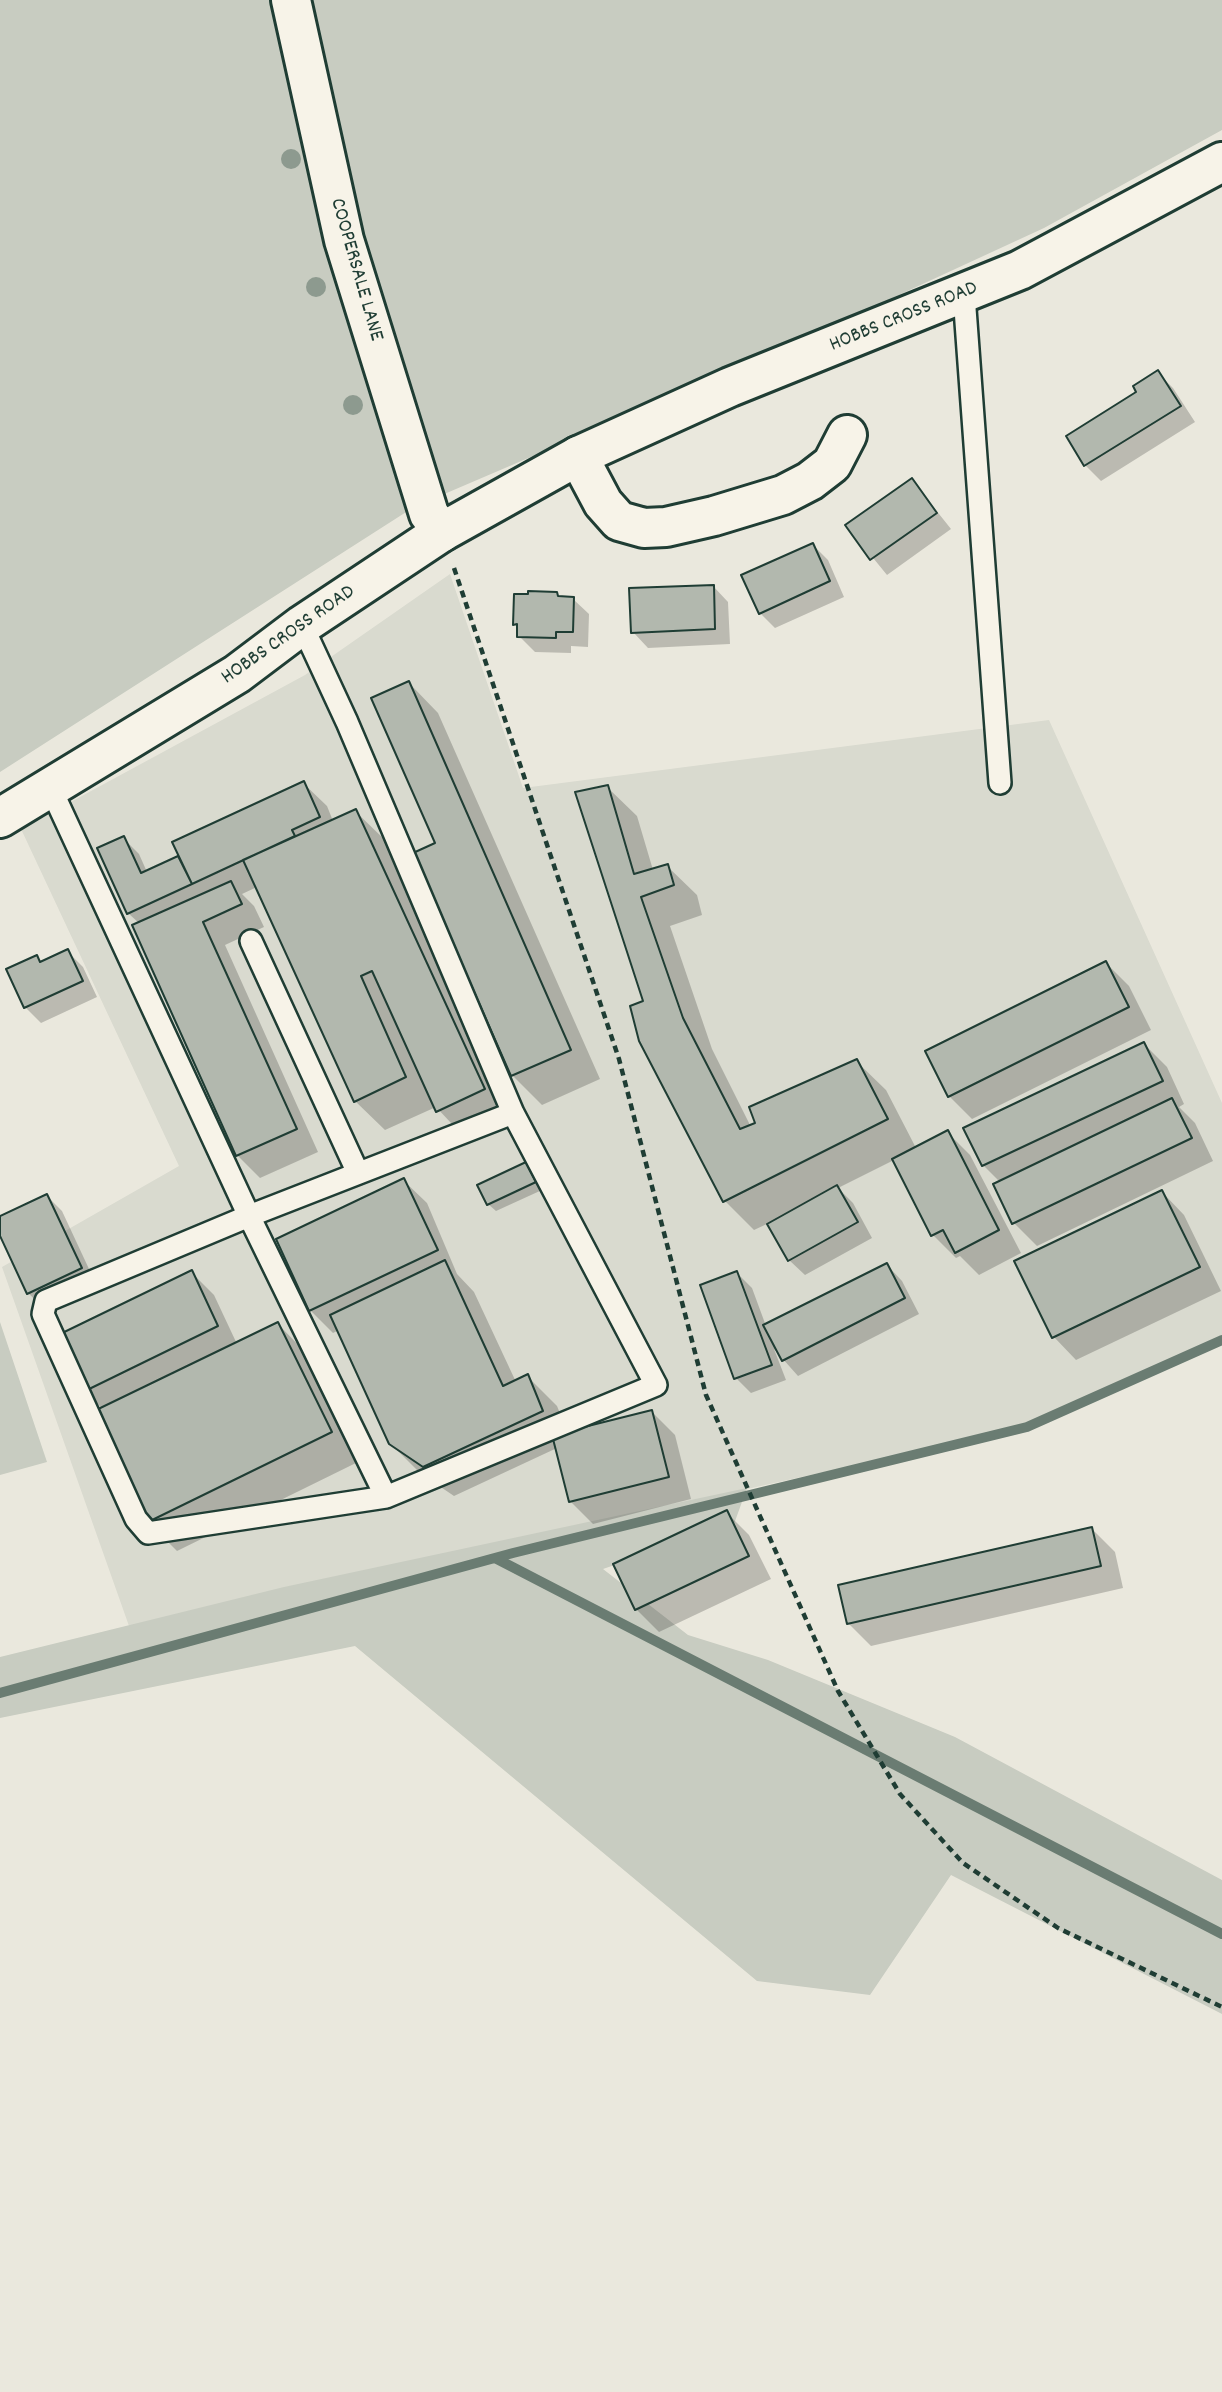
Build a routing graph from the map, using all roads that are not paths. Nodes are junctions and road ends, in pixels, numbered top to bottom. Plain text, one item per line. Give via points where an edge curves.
1 (291, 0) edge
2 (1222, 162) edge
3 (964, 295) junction
4 (847, 435) dead end
5 (578, 456) junction
6 (442, 532) junction
7 (302, 625) junction
8 (1000, 783) dead end
9 (51, 789) junction
10 (0, 818) edge
11 (251, 942) dead end
12 (513, 1113) junction
13 (358, 1174) junction
14 (249, 1216) junction
15 (386, 1497) junction

1 - 6 street, COOPERSALE LANE via 344,240 429,514
2 - 3 street, HOBBS CROSS ROAD
3 - 5 street, HOBBS CROSS ROAD via 730,387
3 - 8 lane
4 - 5 street via 832,464 801,486 666,527 644,528 619,521 603,503
5 - 6 street, HOBBS CROSS ROAD
6 - 7 street, HOBBS CROSS ROAD
7 - 9 street, HOBBS CROSS ROAD via 237,674
7 - 12 lane
9 - 10 street, HOBBS CROSS ROAD
9 - 14 lane
11 - 13 lane
12 - 13 lane
12 - 15 lane via 656,1385
13 - 14 lane
14 - 15 lane
14 - 15 lane via 46,1301 43,1314 136,1519 148,1533

